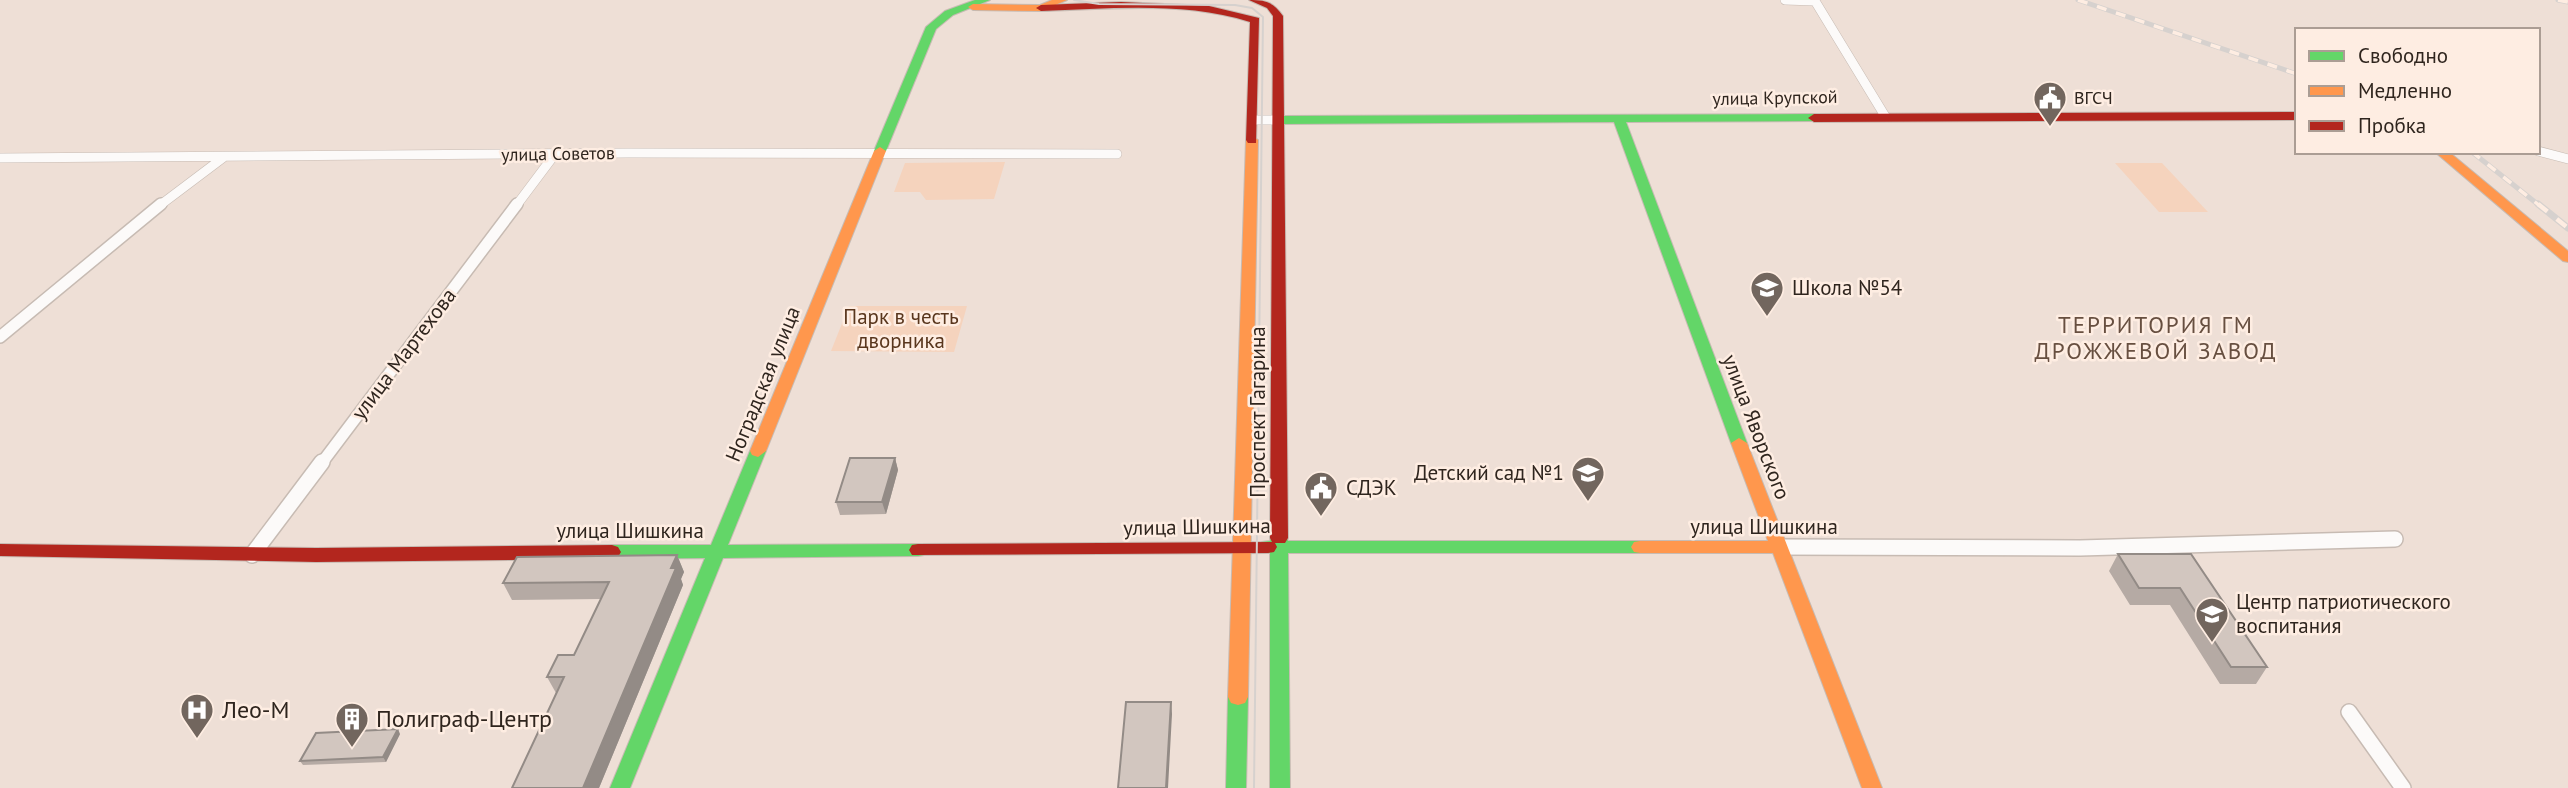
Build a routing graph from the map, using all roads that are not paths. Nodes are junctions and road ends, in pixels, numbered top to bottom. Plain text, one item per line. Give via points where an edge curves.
1 (985, 0) edge
2 (1062, 0) edge
3 (1254, 0) edge
4 (1785, 0) edge
5 (1008, 4) edge
6 (959, 8) junction
7 (1041, 8) junction
8 (1885, 116) junction
9 (2295, 116) edge
10 (1253, 120) junction
11 (1280, 120) junction
12 (1619, 120) junction
13 (2540, 152) edge
14 (555, 154) junction
15 (879, 154) junction
16 (1117, 154) dead end
17 (2443, 154) edge
18 (225, 157) junction
19 (0, 158) edge
20 (2568, 159) edge
21 (2568, 258) edge
22 (0, 337) edge
23 (2395, 539) dead end
24 (1242, 547) junction
25 (1279, 547) junction
26 (1778, 547) junction
27 (0, 550) edge
28 (717, 552) junction
29 (252, 555) junction
30 (2349, 712) dead end
31 (620, 788) edge
32 (1236, 788) edge
33 (1280, 788) edge
34 (1872, 788) edge
35 (2403, 788) edge

1 - 6 main road, Ноградская улица
2 - 7 main road
3 - 11 main road via 1271,6 1278,16
4 - 8 street via 1815,1
5 - 6 main road
5 - 7 main road
6 - 15 main road, Ноградская улица via 931,27
7 - 10 main road via 1213,6 1252,15
8 - 9 main road, улица Крупской
8 - 12 main road, улица Крупской
10 - 11 street, улица Крупской
10 - 24 main road, Проспект Гагарина
11 - 12 main road, улица Крупской
11 - 25 main road, Проспект Гагарина
12 - 26 main road, улица Яворского
13 - 20 street
14 - 15 street, улица Советов
14 - 18 street, улица Советов
14 - 29 street, улица Мартехова
15 - 16 street, улица Советов
15 - 28 main road, Ноградская улица
17 - 21 main road
18 - 19 street, улица Советов
18 - 22 street via 145,216
23 - 26 street, улица Шишкина via 2120,547
24 - 25 main road, улица Шишкина
24 - 28 main road, улица Шишкина
24 - 32 main road, Проспект Гагарина
25 - 26 main road, улица Шишкина
25 - 33 main road, Проспект Гагарина
26 - 34 main road, улица Яворского
27 - 29 main road, улица Шишкина
28 - 29 main road, улица Шишкина
28 - 31 main road, Ноградская улица
30 - 35 street

